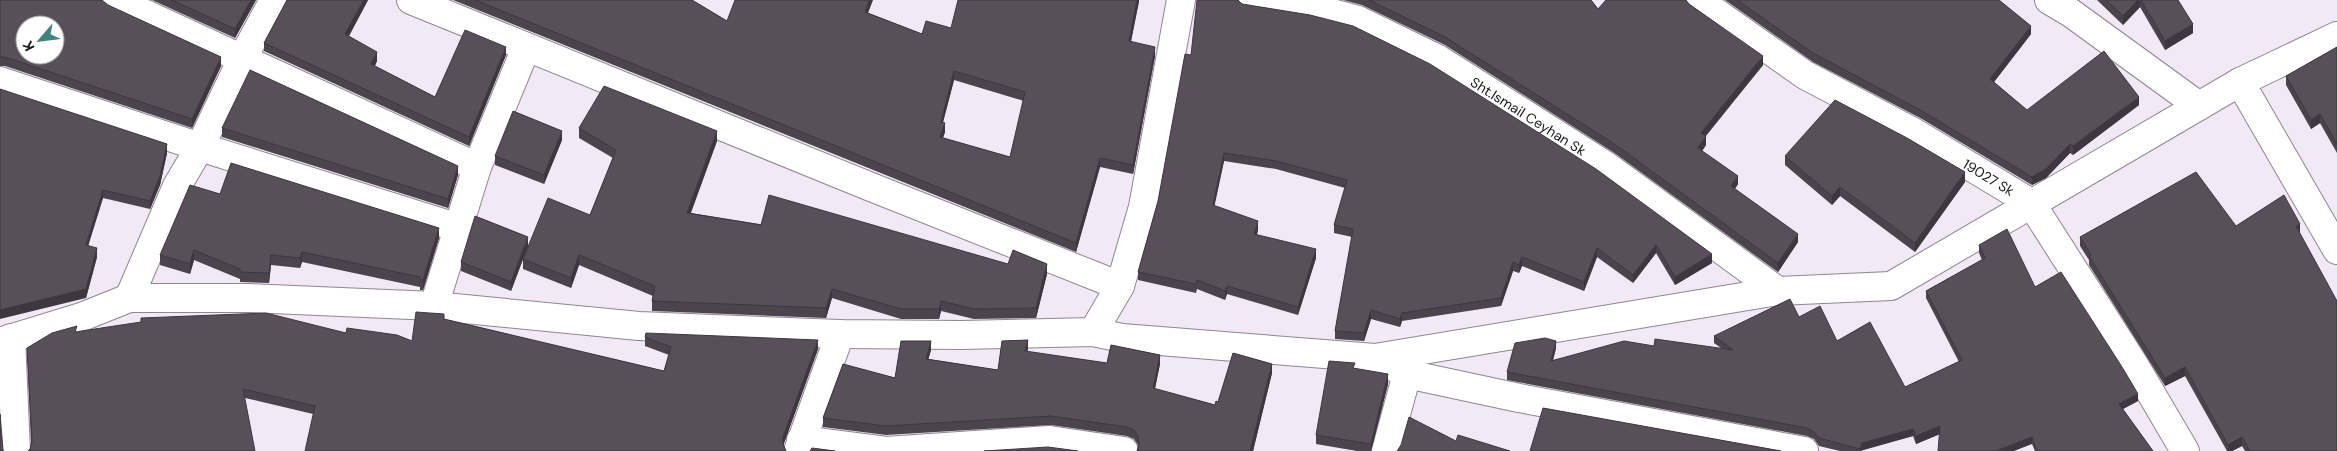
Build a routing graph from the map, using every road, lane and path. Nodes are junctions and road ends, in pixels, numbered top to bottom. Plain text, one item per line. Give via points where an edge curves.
1 (115, 0) edge
2 (274, 0) edge
3 (411, 0) edge
4 (1181, 0) edge
5 (1251, 0) edge
6 (1698, 0) edge
7 (2049, 0) edge
8 (2337, 36) edge
9 (526, 48) junction
10 (242, 60) junction
11 (0, 81) edge
12 (2240, 82) junction
13 (2199, 106) junction
14 (200, 147) junction
15 (477, 167) junction
16 (2032, 204) junction
17 (459, 228) junction
18 (2337, 250) edge
19 (1120, 286) junction
20 (1778, 291) junction
21 (129, 298) junction
22 (434, 306) junction
23 (1093, 332) junction
24 (840, 334) junction
25 (6, 340) edge
26 (1375, 358) junction
27 (1407, 374) junction
28 (800, 446) edge
29 (16, 451) edge
30 (1124, 451) edge
31 (1386, 451) edge
32 (1804, 451) edge
33 (2185, 451) edge

1 - 10 street
2 - 10 street
3 - 9 street
4 - 19 street via 1143,207
5 - 20 street, Sht.Ismail Ceyhan Sk via 1313,8 1358,20 1438,59 1605,165
6 - 16 street, 19027 Sk via 1805,75 1916,133
7 - 13 street
8 - 12 street
9 - 15 street
9 - 19 street
10 - 14 street
10 - 15 street
11 - 14 street
12 - 13 street
12 - 18 street
13 - 16 street
14 - 17 street
14 - 21 street via 177,186
15 - 17 street
16 - 20 street via 1891,286
16 - 33 street, 19027 Sk
17 - 22 street
19 - 23 street
20 - 26 street
21 - 22 street via 249,298
21 - 25 street
22 - 24 street via 639,326
23 - 24 street
23 - 26 street via 1122,338
24 - 28 street
25 - 29 street
26 - 27 street
27 - 31 street
27 - 32 street
28 - 30 street via 886,451 1049,440

